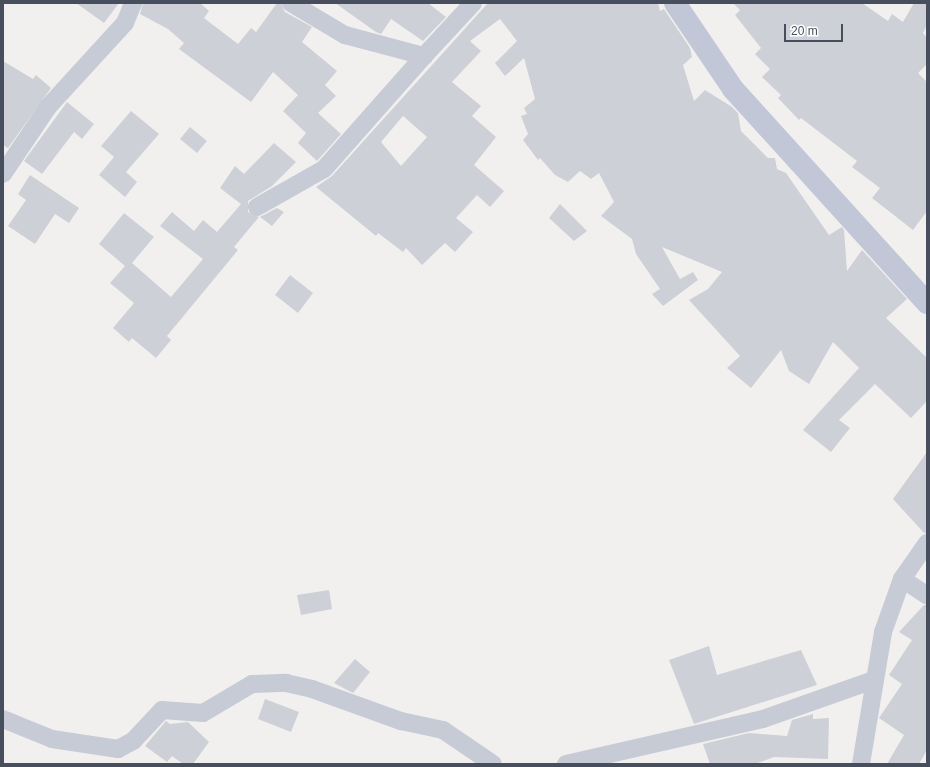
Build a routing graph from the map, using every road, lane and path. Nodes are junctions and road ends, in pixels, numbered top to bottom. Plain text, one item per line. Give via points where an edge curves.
1 (132, 3) edge
2 (291, 3) edge
3 (473, 3) edge
4 (675, 3) edge
5 (424, 56) junction
6 (3, 174) edge
7 (257, 207) dead end
8 (927, 303) edge
9 (927, 543) edge
10 (902, 579) junction
11 (927, 595) edge
12 (874, 680) junction
13 (3, 719) edge
14 (493, 764) edge
15 (566, 764) edge
16 (861, 764) edge

1 - 6 street via 125,22 48,107
2 - 5 street via 345,35
3 - 5 street
4 - 8 main road via 733,89
5 - 7 street via 324,169
9 - 10 street
10 - 11 street
10 - 12 street via 883,632
12 - 15 street via 763,719
12 - 16 street
13 - 14 street via 52,739 118,749 133,741 162,710 203,713 252,684 286,683 312,689 401,721 442,730

